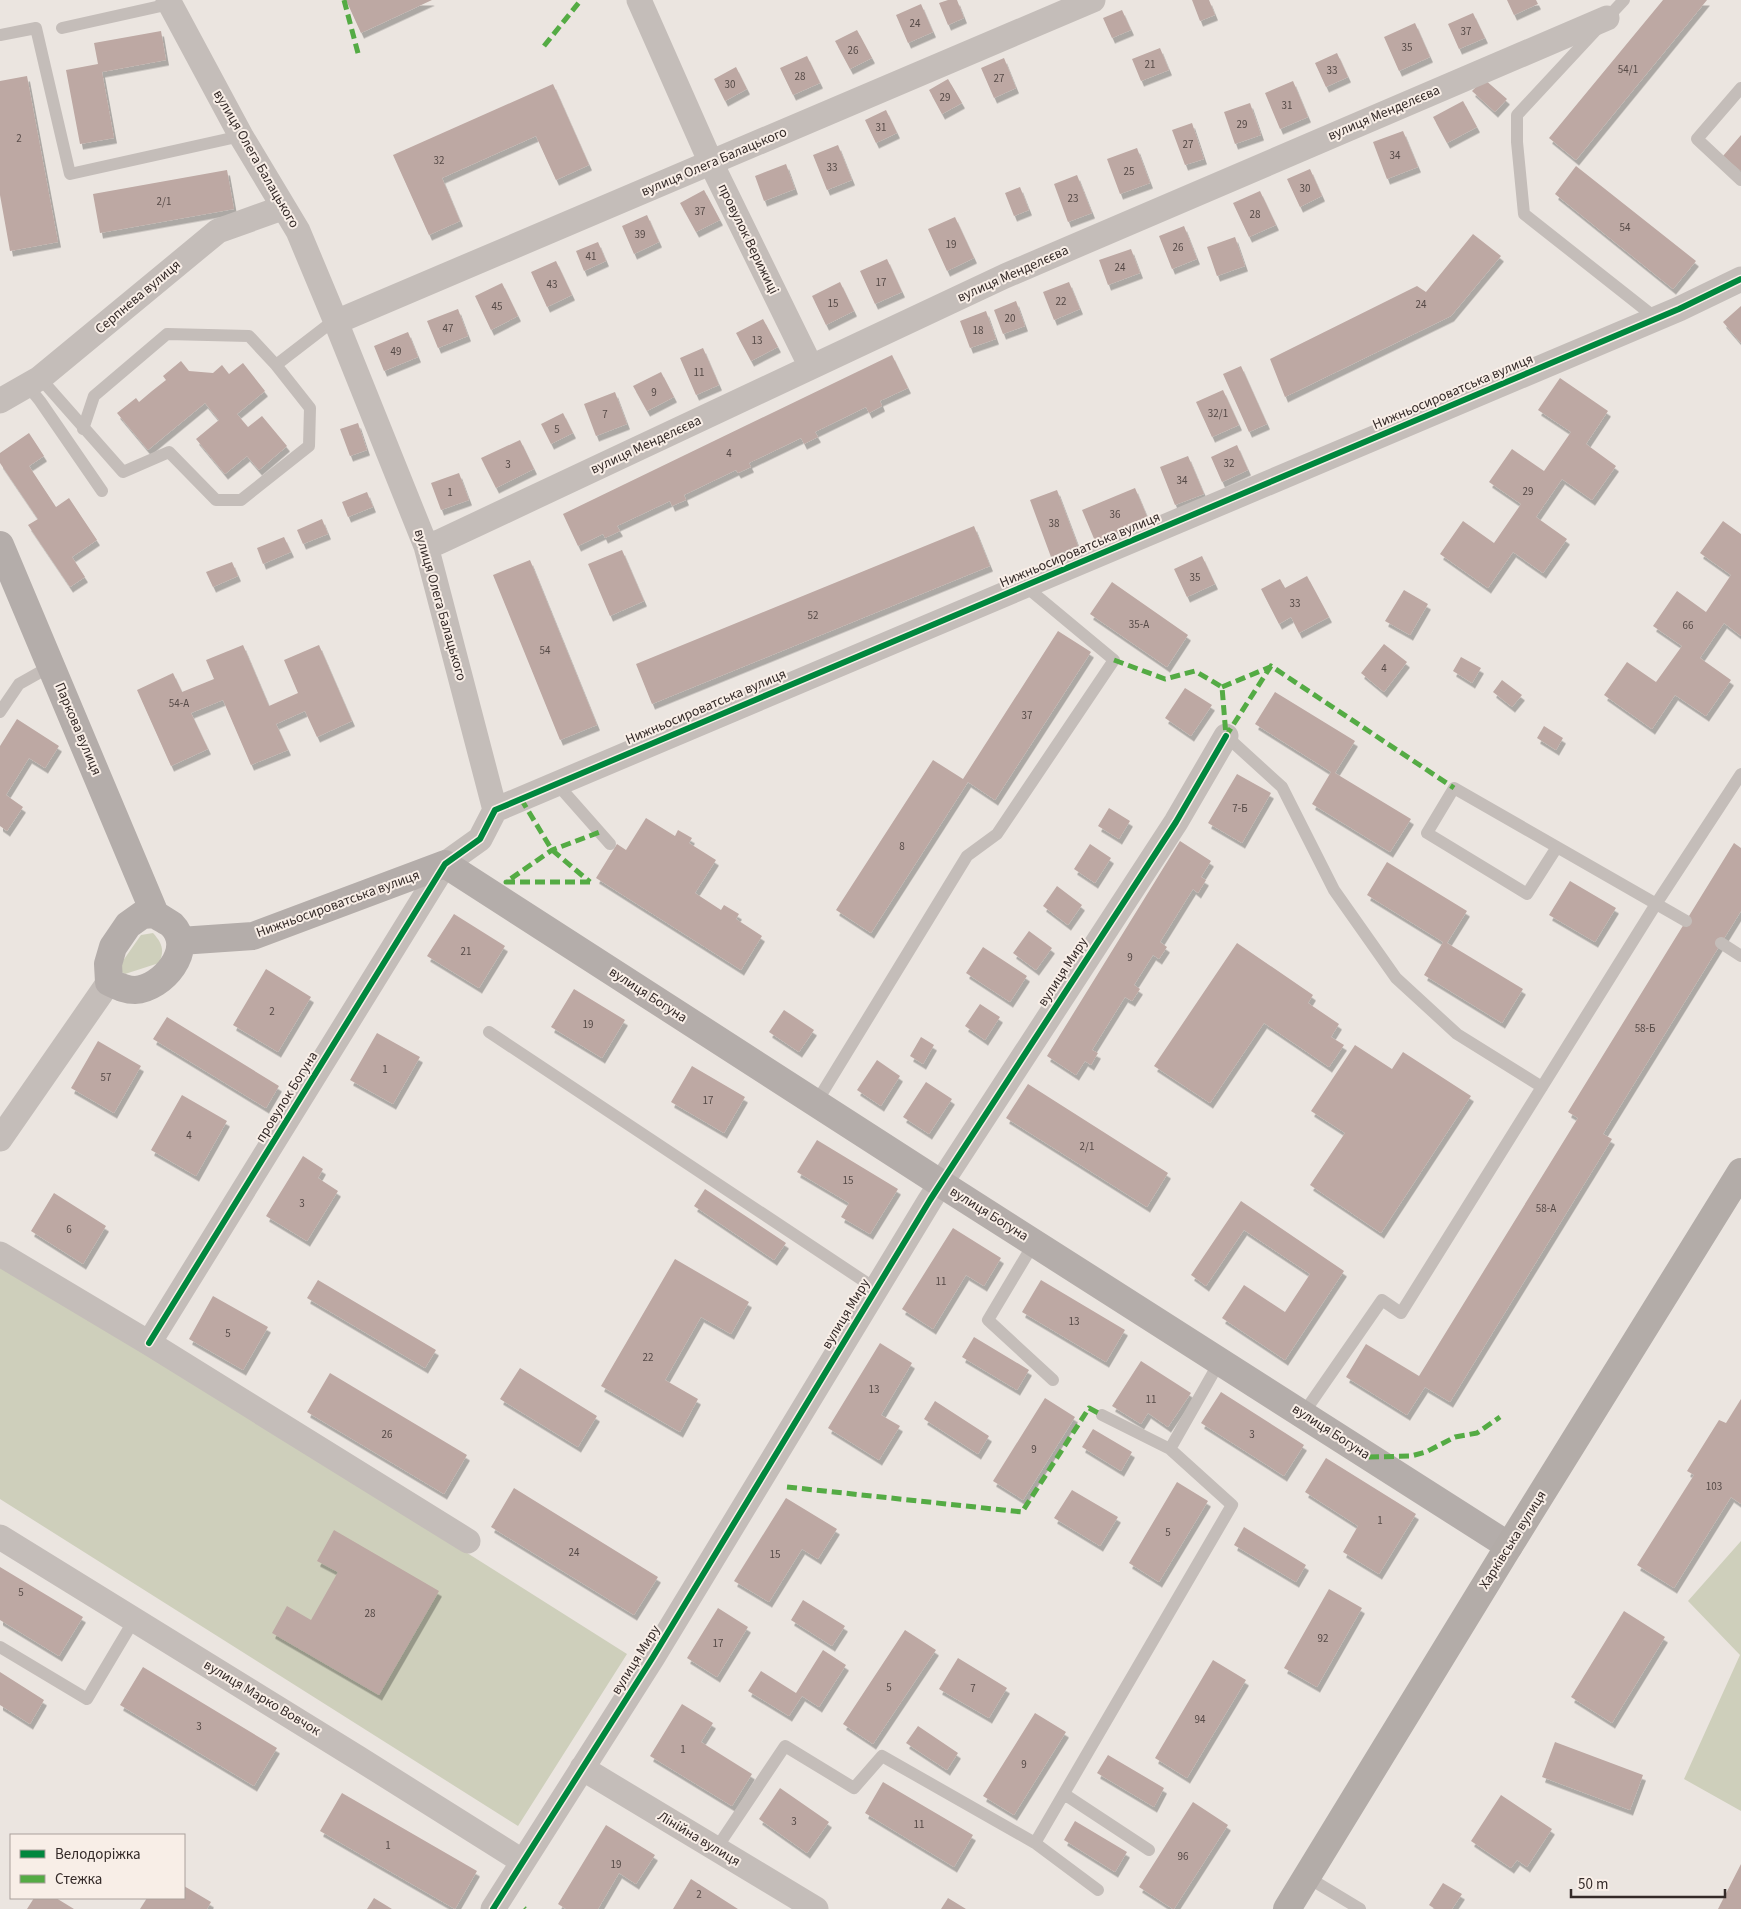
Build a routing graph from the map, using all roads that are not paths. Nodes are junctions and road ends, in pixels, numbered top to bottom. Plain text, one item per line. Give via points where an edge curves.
1 (639, 0) edge
2 (1093, 0) edge
3 (1624, 0) edge
4 (169, 2) edge
5 (1607, 18) junction
6 (62, 28) dead end
7 (0, 35) edge
8 (1741, 88) edge
9 (241, 136) junction
10 (710, 163) junction
11 (1741, 180) edge
12 (282, 208) junction
13 (1741, 279) edge
14 (1658, 319) junction
15 (336, 322) junction
16 (276, 365) junction
17 (811, 367) junction
18 (33, 382) junction
19 (0, 401) edge
20 (83, 429) junction
21 (102, 491) dead end
22 (0, 544) edge
23 (426, 546) junction
24 (1025, 586) junction
25 (51, 666) junction
26 (0, 712) edge
27 (1226, 736) joint
28 (1741, 774) edge
29 (557, 784) junction
30 (495, 810) junction
31 (610, 844) dead end
32 (1556, 846) junction
33 (446, 864) junction
34 (1656, 904) junction
35 (155, 914) junction
36 (1686, 921) dead end
37 (180, 941) junction
38 (1721, 943) dead end
39 (1741, 956) edge
40 (109, 982) junction
41 (489, 1032) dead end
42 (1542, 1087) junction
43 (816, 1103) junction
44 (0, 1139) edge
45 (1741, 1172) edge
46 (940, 1183) junction
47 (1034, 1242) junction
48 (0, 1254) edge
49 (876, 1289) junction
50 (149, 1343) junction
51 (1220, 1361) junction
52 (1053, 1380) dead end
53 (1303, 1414) junction
54 (1102, 1415) dead end
55 (1170, 1449) junction
56 (0, 1537) edge
57 (468, 1541) dead end
58 (1509, 1546) junction
59 (134, 1620) junction
60 (0, 1647) edge
61 (582, 1768) junction
62 (1064, 1794) junction
63 (1036, 1843) junction
64 (716, 1849) junction
65 (1149, 1850) dead end
66 (522, 1861) junction
67 (1307, 1877) junction
68 (1098, 1890) dead end
69 (493, 1909) edge
70 (816, 1909) edge
71 (1287, 1909) edge
72 (1360, 1909) edge

1 - 10 street, провулок Верижиці
2 - 10 street, вулиця Олега Балацького
3 - 5 lane
4 - 6 lane
4 - 9 street, вулиця Олега Балацького
5 - 14 lane via 1517,115 1524,214
5 - 17 street, вулиця Менделєєва via 1004,276
7 - 9 lane via 36,28 70,174
8 - 11 lane via 1697,139
9 - 12 street, вулиця Олега Балацького
10 - 15 street, вулиця Олега Балацького
10 - 17 street, провулок Верижиці
12 - 15 street, вулиця Олега Балацького via 298,231
12 - 18 street, Серпнева вулиця via 218,231
13 - 14 street, Нижньосироватська вулиця
14 - 24 street, Нижньосироватська вулиця
15 - 16 lane
15 - 23 street, вулиця Олега Балацького
16 - 20 lane via 249,336 168,334 94,396
16 - 20 lane via 310,408 309,446 241,500 216,500 169,452 123,472
17 - 23 street, вулиця Менделєєва
18 - 19 street, Серпнева вулиця
18 - 20 lane
18 - 21 lane via 40,401
22 - 25 main road, Паркова вулиця
23 - 30 street, вулиця Олега Балацького
24 - 29 street, Нижньосироватська вулиця
24 - 43 lane via 1114,660 997,834 967,856
25 - 26 lane via 19,684
25 - 35 main road, Паркова вулиця
27 - 42 lane via 1282,786 1334,890 1396,978 1457,1034
27 - 46 street, вулиця Миру via 1176,822
28 - 34 lane
29 - 30 street, Нижньосироватська вулиця
29 - 31 lane
30 - 33 street, Нижньосироватська вулиця via 480,839
32 - 32 lane via 1527,894 1427,833 1454,788
32 - 34 lane
33 - 37 main road, Нижньосироватська вулиця via 252,936
33 - 43 main road, вулиця Богуна
33 - 50 street, провулок Богуна
34 - 36 lane
34 - 42 lane
35 - 37 main road via 173,926
35 - 40 main road via 142,915 128,925 113,947 108,964
37 - 40 main road via 176,961 153,985 137,990
38 - 39 lane
40 - 44 street
41 - 49 lane
42 - 53 lane via 1402,1313 1382,1300
43 - 46 main road, вулиця Богуна
45 - 58 main road, Харківська вулиця
46 - 47 main road, вулиця Богуна
46 - 49 street, вулиця Миру
47 - 51 main road, вулиця Богуна
47 - 52 lane via 988,1320
48 - 50 street
49 - 61 street, вулиця Миру
50 - 57 street
51 - 53 main road, вулиця Богуна
51 - 55 lane
53 - 58 main road, вулиця Богуна
54 - 55 lane
55 - 62 lane via 1232,1505
56 - 59 street, вулиця Марко Вовчок
58 - 67 main road, Харківська вулиця
59 - 60 lane via 87,1699
59 - 66 street, вулиця Марко Вовчок
61 - 64 street, Лінійна вулиця
61 - 66 street, вулиця Миру
62 - 63 lane
62 - 65 lane
63 - 64 lane via 882,1756 854,1788 785,1746
63 - 68 lane
64 - 70 street, Лінійна вулиця
66 - 69 street, вулиця Миру
67 - 71 main road, Харківська вулиця
67 - 72 lane

